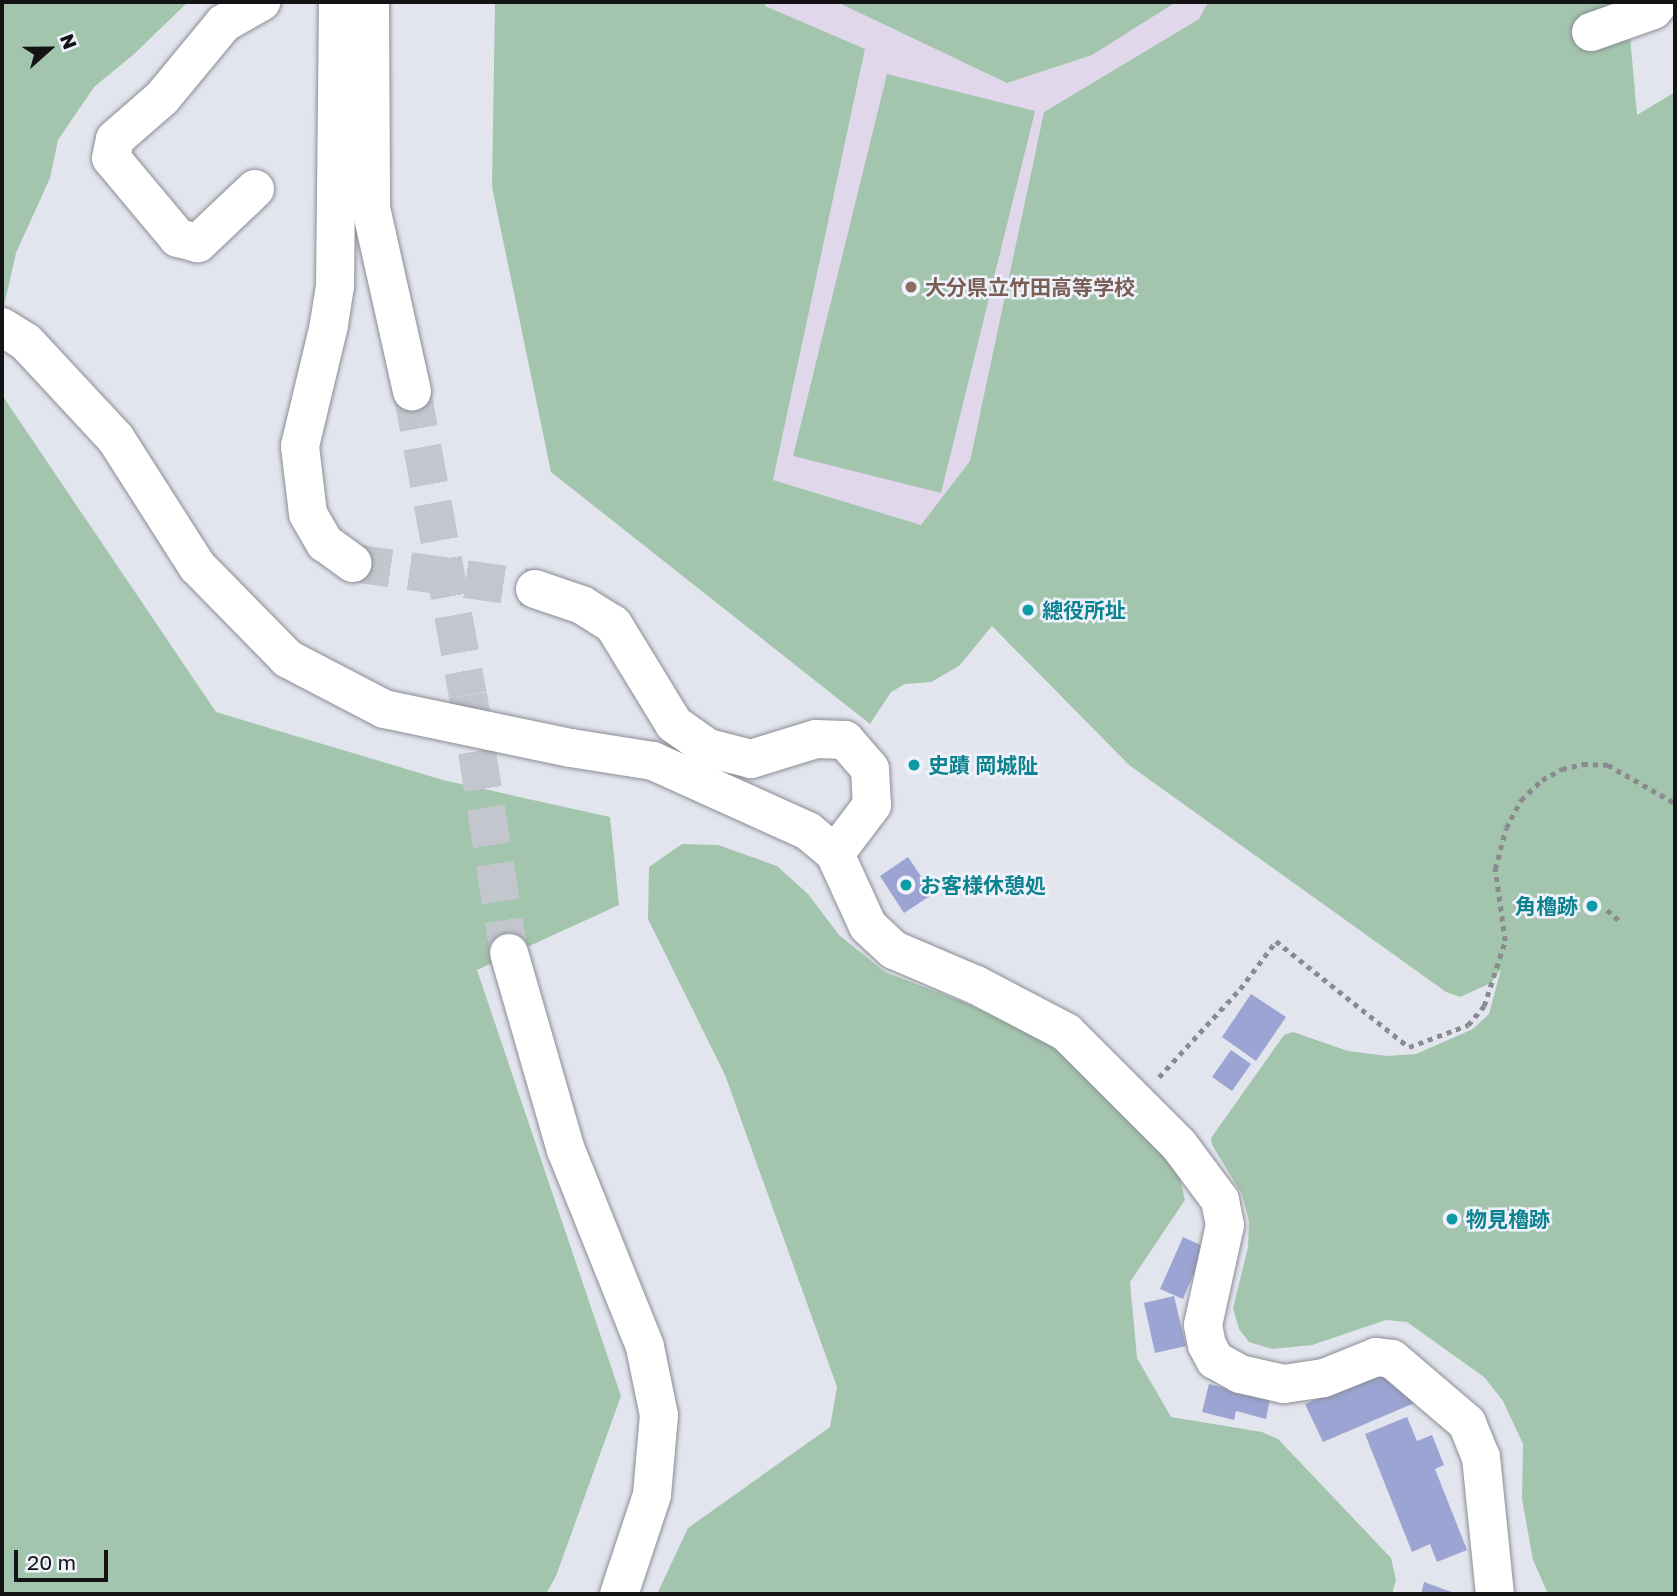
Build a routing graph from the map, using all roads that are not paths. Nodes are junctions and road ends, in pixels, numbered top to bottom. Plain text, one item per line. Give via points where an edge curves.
1 (261, 2) edge
2 (338, 2) edge
3 (370, 2) edge
4 (1660, 2) edge
5 (1591, 32) dead end
6 (255, 189) dead end
7 (2, 327) edge
8 (412, 391) tunnel mouth
9 (353, 563) tunnel mouth
10 (535, 589) tunnel mouth
11 (835, 854) junction
12 (509, 953) tunnel mouth
13 (619, 1594) edge
14 (1495, 1594) edge

1 - 6 street via 224,23 162,98 115,139 111,158 178,238 198,243
2 - 9 street via 335,286 300,446 308,514 325,543
3 - 8 street via 371,208
4 - 5 street via 1653,10
7 - 11 street via 26,342 116,439 197,566 288,659 384,709 653,761 808,831
10 - 11 street via 582,605 613,624 674,724 708,748 751,759 816,739 845,740 870,769 872,805
11 - 14 street via 868,926 894,950 976,985 1066,1032 1179,1145 1225,1213 1203,1325 1215,1360 1240,1374 1284,1384 1324,1378 1376,1357 1392,1359 1466,1423 1481,1458
12 - 13 street via 566,1150 645,1347 659,1415 652,1495

